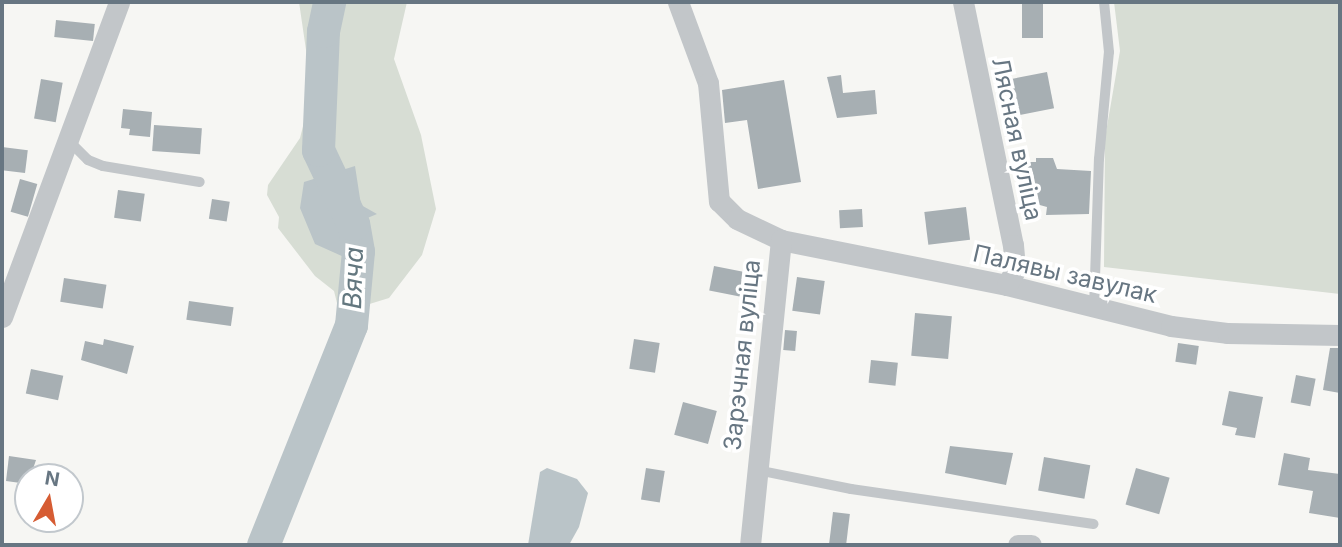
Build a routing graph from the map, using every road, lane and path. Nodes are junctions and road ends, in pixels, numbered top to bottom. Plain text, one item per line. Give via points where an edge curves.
1 (119, 2) edge
2 (678, 2) edge
3 (963, 2) edge
4 (1104, 2) edge
5 (69, 141) junction
6 (200, 182) dead end
7 (780, 240) junction
8 (1007, 285) junction
9 (1094, 308) junction
10 (2, 317) edge
11 (1340, 335) edge
12 (757, 470) junction
13 (1093, 524) dead end
14 (750, 545) edge
15 (1018, 545) edge
16 (1031, 545) edge

1 - 5 street
2 - 7 street, Зарэчная вуліца via 708,83 719,201 726,212
3 - 8 street, Лясная вуліца via 1013,245 1015,270
4 - 9 lane via 1109,52 1099,159
5 - 6 lane via 88,160 103,166
5 - 10 street
7 - 8 street, Палявы завулак
7 - 12 street, Зарэчная вуліца
8 - 9 street, Палявы завулак
9 - 11 street, Палявы завулак via 1227,333
12 - 13 lane via 851,489
12 - 14 street, Зарэчная вуліца
15 - 16 street

